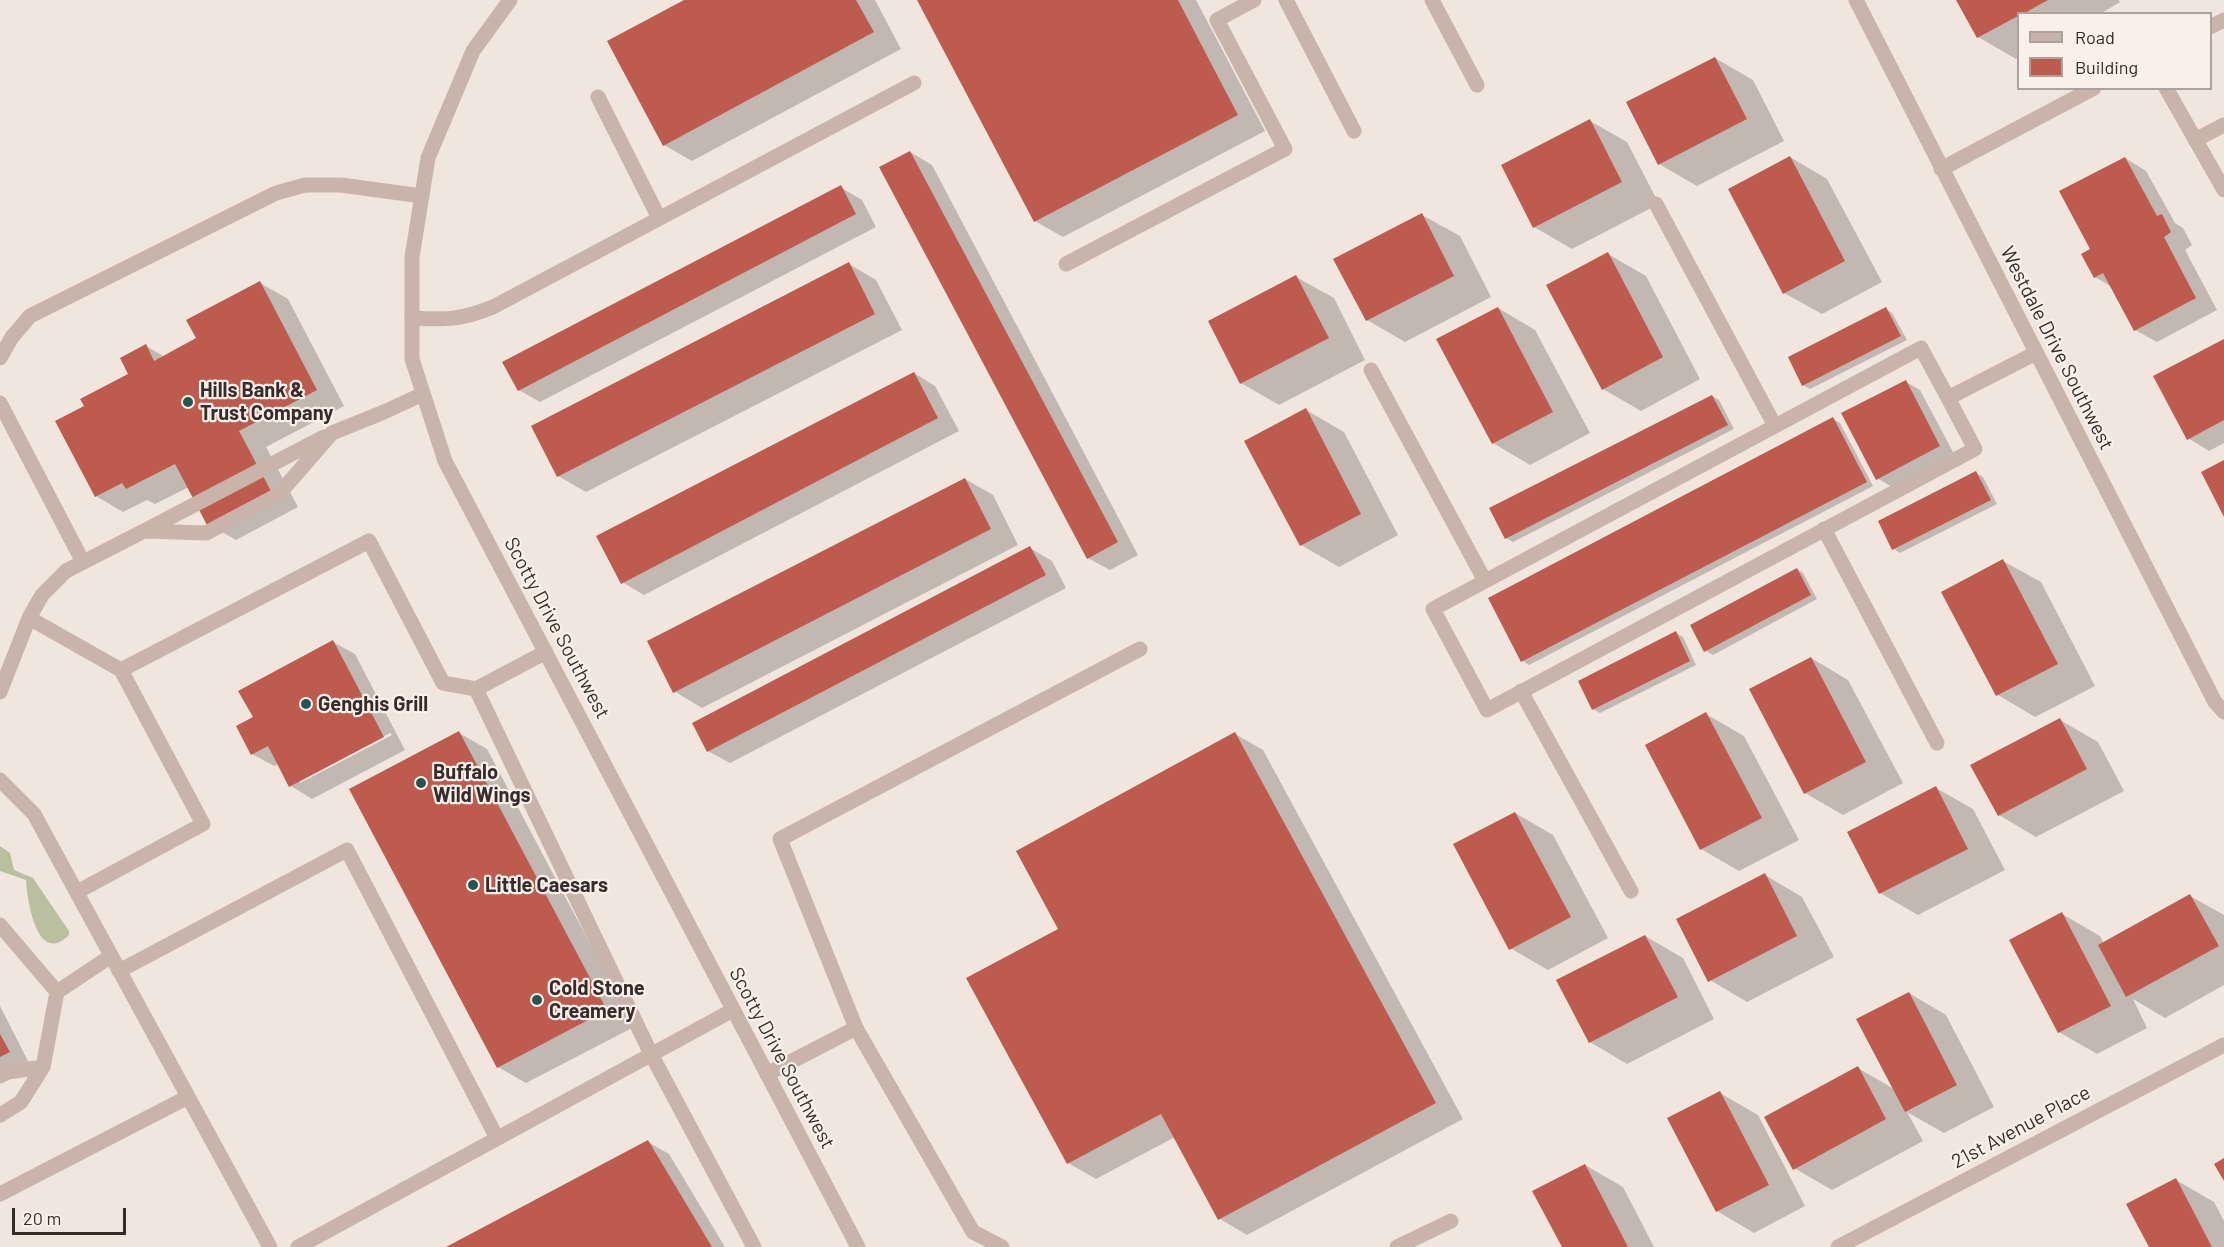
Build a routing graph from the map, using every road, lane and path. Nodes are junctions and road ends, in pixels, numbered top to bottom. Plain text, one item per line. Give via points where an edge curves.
1 (510, 0) edge
2 (1254, 0) edge
3 (1286, 0) edge
4 (1432, 0) edge
5 (1856, 0) edge
6 (914, 83) dead end
7 (1477, 85) dead end
8 (2090, 90) edge
9 (2167, 90) edge
10 (598, 97) dead end
11 (2224, 125) edge
12 (1354, 131) dead end
13 (2195, 140) junction
14 (1941, 169) junction
15 (2224, 190) edge
16 (422, 196) junction
17 (1656, 204) dead end
18 (659, 219) junction
19 (1066, 264) dead end
20 (412, 318) junction
21 (2036, 353) junction
22 (0, 358) edge
23 (1371, 370) dead end
24 (423, 394) junction
25 (1948, 398) junction
26 (0, 403) edge
27 (1775, 426) junction
28 (332, 433) junction
29 (1824, 529) junction
30 (144, 531) junction
31 (83, 562) junction
32 (1485, 581) junction
33 (29, 618) junction
34 (1140, 649) dead end
35 (546, 652) junction
36 (121, 670) junction
37 (476, 689) junction
38 (1521, 691) junction
39 (0, 692) edge
40 (2224, 712) edge
41 (1936, 743) dead end
42 (0, 780) edge
43 (1631, 891) dead end
44 (76, 892) junction
45 (0, 926) edge
46 (111, 956) junction
47 (119, 971) junction
48 (57, 992) junction
49 (733, 1010) junction
50 (856, 1028) junction
51 (2224, 1045) edge
52 (651, 1054) junction
53 (43, 1067) junction
54 (767, 1074) junction
55 (0, 1076) edge
56 (188, 1097) junction
57 (0, 1115) edge
58 (497, 1138) junction
59 (0, 1194) edge
60 (1451, 1221) dead end
61 (270, 1247) edge
62 (298, 1247) edge
63 (754, 1247) edge
64 (858, 1247) edge
65 (1002, 1247) edge
66 (1397, 1247) edge
67 (1838, 1247) edge

1 - 16 street, Scotty Drive Southwest via 473,51 428,158
2 - 19 street via 1217,20 1285,149
3 - 12 street
4 - 7 street
5 - 14 street, Westdale Drive Southwest
6 - 18 street
8 - 14 street
9 - 13 street
10 - 18 street
11 - 13 street
13 - 15 street
14 - 21 street, Westdale Drive Southwest
16 - 20 street, Scotty Drive Southwest via 412,257
16 - 22 street via 341,185 305,185 276,193 30,316
17 - 27 street
18 - 20 street via 493,307 447,320
20 - 24 street, Scotty Drive Southwest via 412,359
21 - 25 street
21 - 40 street, Westdale Drive Southwest via 2215,702
23 - 32 street
24 - 28 street
24 - 35 street, Scotty Drive Southwest via 445,461
25 - 27 street via 1921,348
25 - 29 street via 1975,449
26 - 31 street
27 - 32 street
28 - 30 street
28 - 30 street via 278,495 237,517 206,533
29 - 38 street
29 - 41 street
30 - 31 street
31 - 33 street via 66,570 42,595
32 - 38 street via 1433,609 1487,710
33 - 36 street
33 - 39 street
34 - 50 street via 780,839
35 - 37 street
35 - 49 street, Scotty Drive Southwest
36 - 37 street via 369,541 443,683
36 - 44 street via 203,824
37 - 52 street
38 - 43 street
42 - 44 street via 34,814
44 - 46 street
45 - 48 street
46 - 47 street
46 - 48 street
47 - 56 street
47 - 58 street via 347,850
48 - 53 street
49 - 52 street
49 - 54 street, Scotty Drive Southwest
50 - 54 street
50 - 65 street via 973,1232
51 - 67 street, 21st Avenue Place
52 - 58 street
52 - 63 street
53 - 55 street
53 - 57 street via 21,1102
54 - 64 street, Scotty Drive Southwest
56 - 59 street
56 - 61 street
58 - 62 street
60 - 66 street

